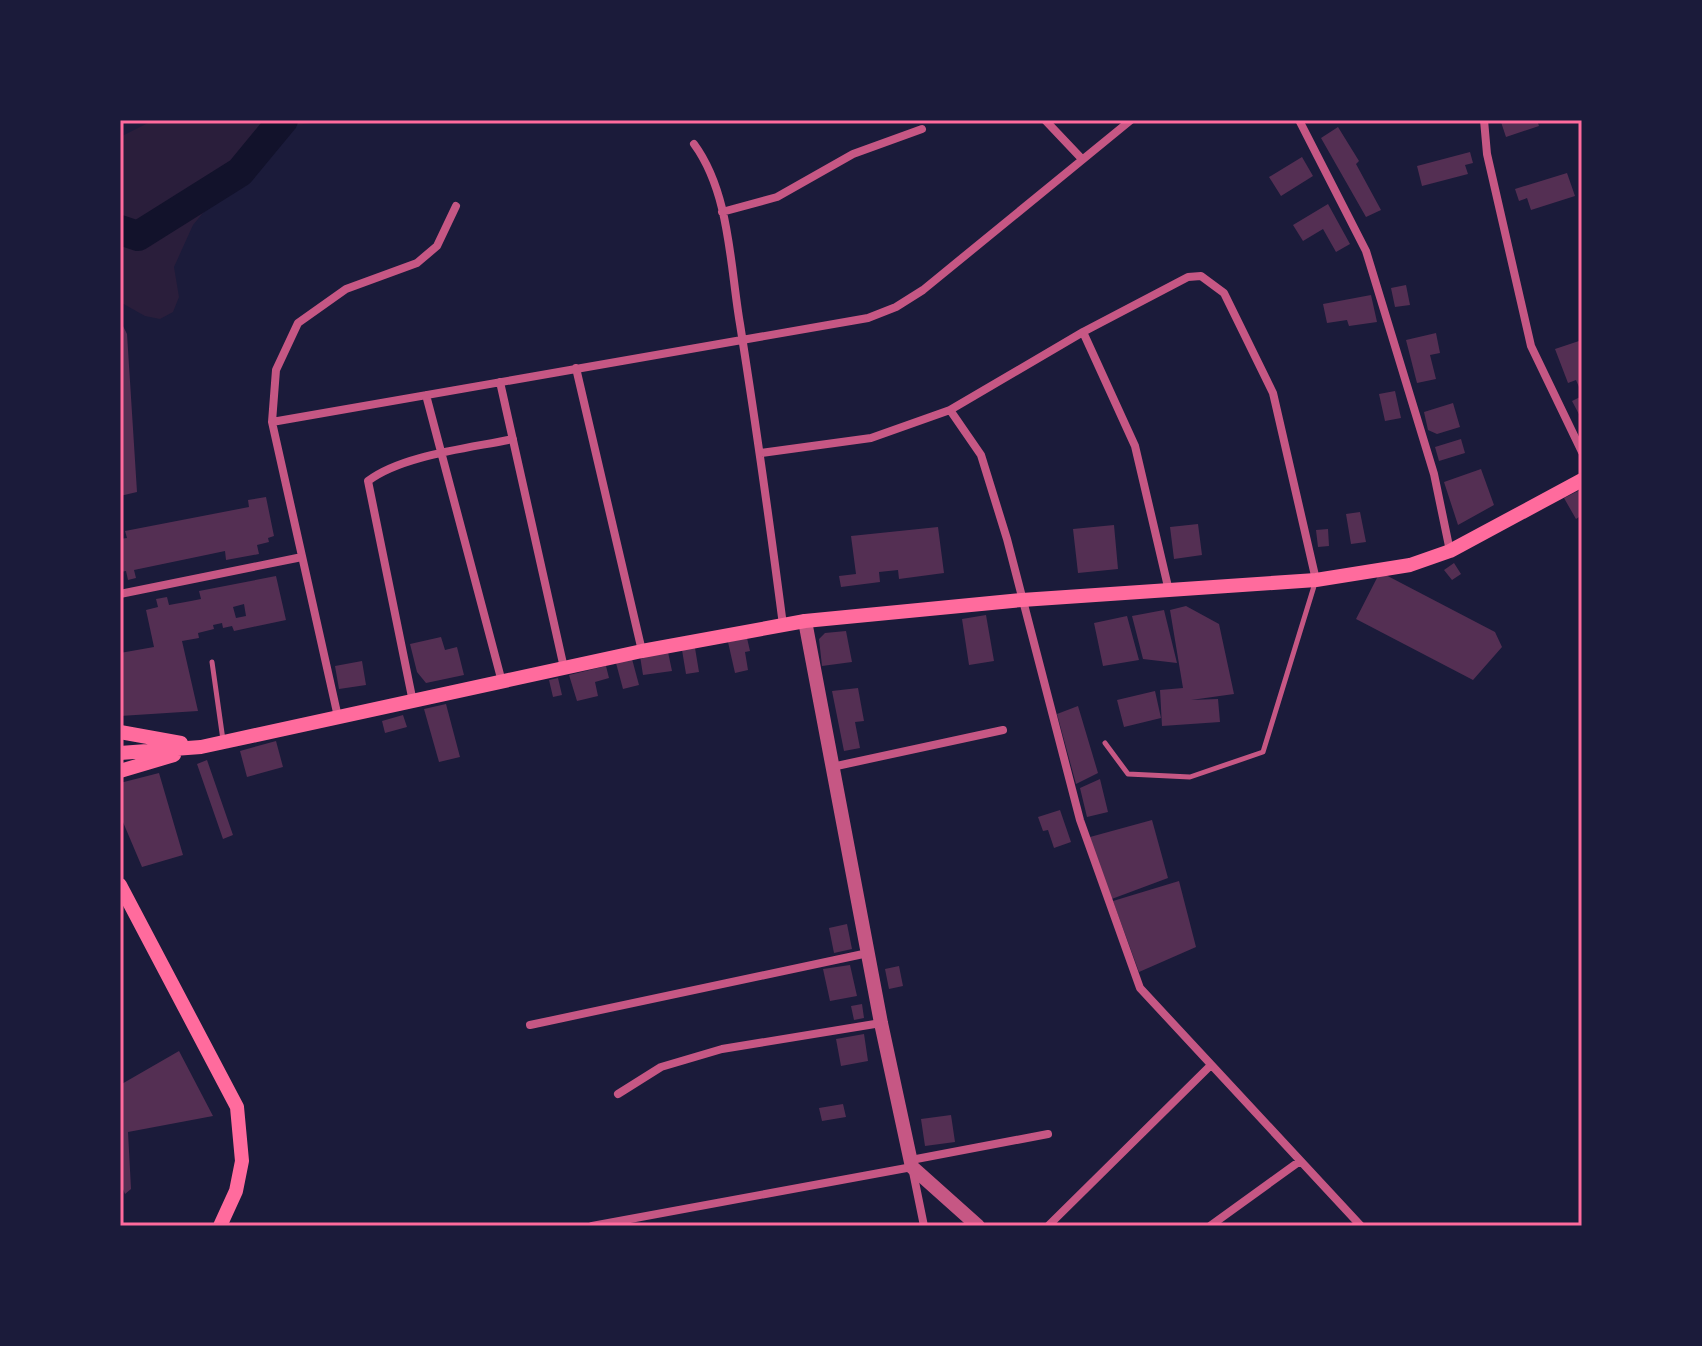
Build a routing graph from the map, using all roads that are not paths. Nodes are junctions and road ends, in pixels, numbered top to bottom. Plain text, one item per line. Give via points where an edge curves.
1 (1045, 120) edge
2 (1131, 120) edge
3 (1299, 120) edge
4 (1484, 120) edge
5 (922, 129) dead end
6 (694, 144) dead end
7 (1081, 158) junction
8 (456, 206) dead end
9 (722, 212) junction
10 (1083, 332) junction
11 (742, 339) junction
12 (576, 368) junction
13 (500, 382) junction
14 (426, 395) junction
15 (950, 410) junction
16 (272, 422) junction
17 (513, 439) junction
18 (1582, 452) edge
19 (761, 453) junction
20 (439, 454) junction
21 (1582, 480) edge
22 (1450, 551) junction
23 (302, 557) junction
24 (1316, 580) junction
25 (1169, 591) junction
26 (120, 594) edge
27 (1022, 600) junction
28 (805, 621) junction
29 (783, 625) junction
30 (642, 651) junction
31 (212, 662) dead end
32 (564, 668) junction
33 (502, 682) junction
34 (413, 702) junction
35 (338, 717) junction
36 (1003, 730) dead end
37 (120, 732) edge
38 (224, 742) junction
39 (1105, 743) dead end
40 (201, 747) junction
41 (120, 753) edge
42 (832, 767) junction
43 (120, 771) edge
44 (122, 891) edge
45 (868, 953) junction
46 (881, 1023) junction
47 (530, 1025) dead end
48 (1210, 1066) junction
49 (618, 1094) dead end
50 (1048, 1134) dead end
51 (1300, 1161) junction
52 (912, 1164) junction
53 (220, 1226) edge
54 (592, 1226) edge
55 (924, 1226) edge
56 (978, 1226) edge
57 (1048, 1226) edge
58 (1210, 1226) edge
59 (1361, 1226) edge

1 - 7 street
2 - 7 street
3 - 22 street via 1366,251 1434,474
4 - 18 street via 1531,346
5 - 9 street via 853,154 777,197
6 - 9 street via 710,166
7 - 11 street via 896,307 868,318
8 - 16 street via 437,246 417,263 346,289 298,323 276,370
9 - 11 street
10 - 15 street
10 - 24 street via 1188,277 1201,276 1224,293 1273,393
10 - 25 street via 1135,446
11 - 12 street
11 - 19 street
12 - 13 street
12 - 30 street
13 - 14 street
13 - 17 street
14 - 16 street
14 - 20 street
15 - 19 street via 871,438
15 - 27 street via 981,455
16 - 23 street
17 - 20 street
17 - 32 street
19 - 29 street
20 - 33 street
20 - 34 street via 368,481
21 - 22 main road
22 - 24 main road via 1410,565
23 - 26 street
23 - 35 street
24 - 25 main road
24 - 39 lane via 1263,752 1190,777 1128,774
25 - 27 main road
27 - 28 main road
27 - 48 street via 1080,820 1140,988
28 - 29 main road
28 - 42 street
29 - 30 main road
30 - 32 main road
31 - 38 lane
32 - 33 main road
33 - 34 main road
34 - 35 main road
35 - 38 main road
36 - 42 street
37 - 40 main road
38 - 40 main road
40 - 41 main road
40 - 43 main road
42 - 45 street
44 - 53 main road via 237,1107 242,1161
45 - 46 street
45 - 47 street
46 - 49 street via 722,1049 661,1067
46 - 52 street
48 - 51 street
48 - 57 street
50 - 52 street
51 - 58 street
51 - 59 street
52 - 54 street
52 - 55 street
52 - 56 street

